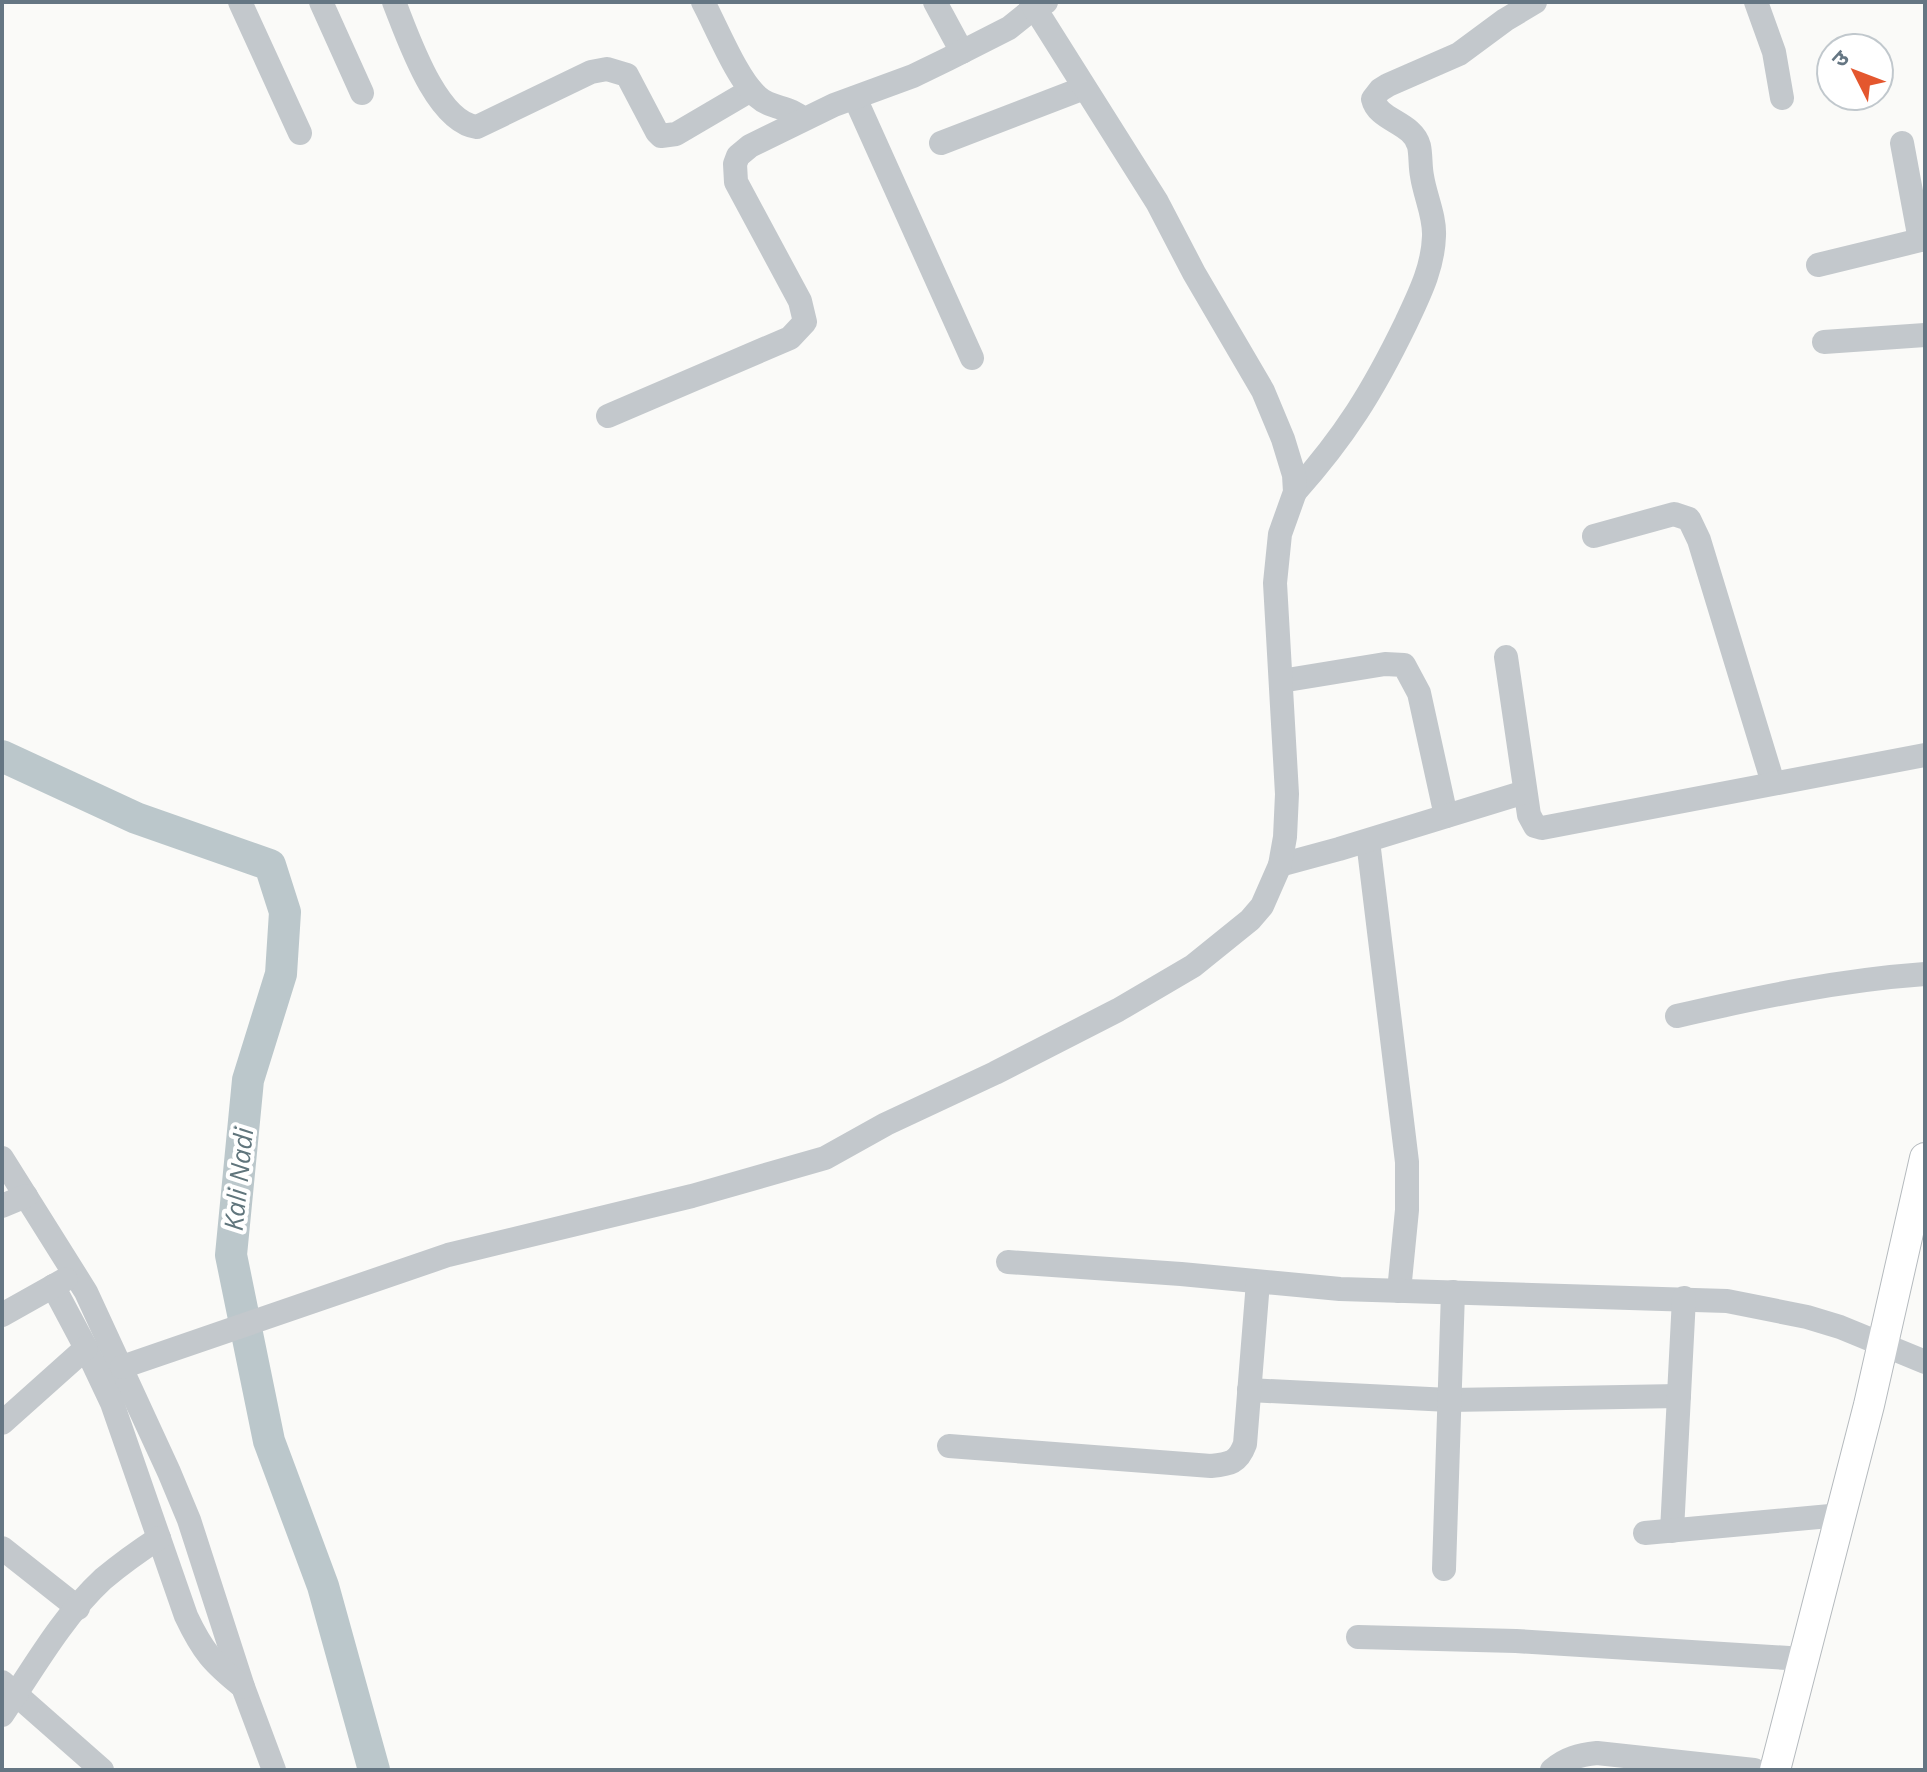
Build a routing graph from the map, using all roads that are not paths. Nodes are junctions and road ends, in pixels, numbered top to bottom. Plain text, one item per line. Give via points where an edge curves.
1 (240, 2) edge
2 (321, 2) edge
3 (394, 2) edge
4 (703, 2) edge
5 (935, 2) edge
6 (1535, 2) edge
7 (1756, 2) edge
8 (1037, 4) edge
9 (962, 52) junction
10 (1084, 88) junction
11 (751, 90) junction
12 (362, 93) dead end
13 (855, 98) junction
14 (1782, 98) dead end
15 (803, 119) junction
16 (300, 133) dead end
17 (941, 143) dead end
18 (1902, 143) dead end
19 (1923, 239) edge
20 (1818, 265) dead end
21 (1925, 335) edge
22 (1824, 342) dead end
23 (972, 358) dead end
24 (608, 416) dead end
25 (1295, 492) junction
26 (1594, 536) dead end
27 (1506, 657) dead end
28 (1281, 681) junction
29 (1925, 755) edge
30 (1773, 783) junction
31 (1525, 792) junction
32 (1446, 816) junction
33 (1368, 841) junction
34 (1280, 865) junction
35 (1925, 974) edge
36 (1677, 1016) dead end
37 (2, 1158) edge
38 (1925, 1158) edge
39 (26, 1196) junction
40 (2, 1206) edge
41 (1008, 1262) dead end
42 (75, 1274) junction
43 (1258, 1282) junction
44 (53, 1286) junction
45 (1399, 1291) junction
46 (1453, 1292) junction
47 (1684, 1298) junction
48 (2, 1315) edge
49 (1883, 1344) junction
50 (86, 1348) junction
51 (1925, 1362) edge
52 (122, 1367) junction
53 (1249, 1390) junction
54 (1679, 1396) junction
55 (1449, 1400) junction
56 (2, 1423) edge
57 (949, 1446) dead end
58 (1841, 1515) junction
59 (1672, 1531) junction
60 (1645, 1533) dead end
61 (159, 1538) junction
62 (2, 1549) edge
63 (1444, 1569) dead end
64 (78, 1608) junction
65 (1358, 1637) dead end
66 (1804, 1659) junction
67 (243, 1687) junction
68 (9, 1688) edge
69 (2, 1715) edge
70 (102, 1770) edge
71 (274, 1770) edge
72 (1552, 1770) edge
73 (1754, 1770) edge
74 (1775, 1770) edge

1 - 16 street
2 - 12 street
3 - 11 street via 438,96 467,125 477,127 607,69 627,75 661,136 676,134
4 - 11 street
5 - 9 street
6 - 25 street via 1459,54 1388,85 1373,99 1417,139 1433,219 1432,254 1376,385 1338,443
7 - 14 street via 1774,52
8 - 9 street via 1009,28
8 - 10 street
9 - 13 street
10 - 17 street
10 - 25 street via 1157,202 1263,391 1287,451
11 - 15 street
13 - 15 street
13 - 23 street
15 - 24 street via 744,150 734,173 800,301 805,313 801,329
18 - 19 street
19 - 20 street
21 - 22 street
25 - 28 street via 1280,534 1275,583
26 - 30 street via 1674,514 1689,519
27 - 31 street
28 - 32 street via 1404,665 1419,693
28 - 34 street via 1287,794
29 - 30 street
30 - 31 street via 1542,828 1531,821
31 - 32 street
32 - 33 street
33 - 34 street
33 - 45 street via 1407,1162
34 - 52 street via 1250,920 1193,966 1067,1037 825,1158 448,1255
35 - 36 street via 1769,994
37 - 39 street
38 - 49 main road
39 - 40 street
39 - 42 street
41 - 43 street
42 - 44 street
42 - 52 street
43 - 45 street
43 - 53 street
44 - 48 street
44 - 50 street
45 - 46 street
46 - 47 street
46 - 55 street
47 - 49 street via 1777,1310
47 - 54 street
49 - 51 street
49 - 58 main road
50 - 56 street
50 - 61 street via 112,1403
52 - 67 street via 189,1520
53 - 55 street
53 - 57 street via 1245,1444 1231,1464
54 - 55 street
54 - 59 street
55 - 63 street
58 - 59 street
58 - 66 main road
59 - 60 street
61 - 64 street via 101,1581
61 - 67 street via 198,1642 212,1662
62 - 64 street
64 - 68 street
65 - 66 street
66 - 74 main road
67 - 71 street
68 - 69 street
68 - 70 street
72 - 73 street via 1577,1755 1597,1753

